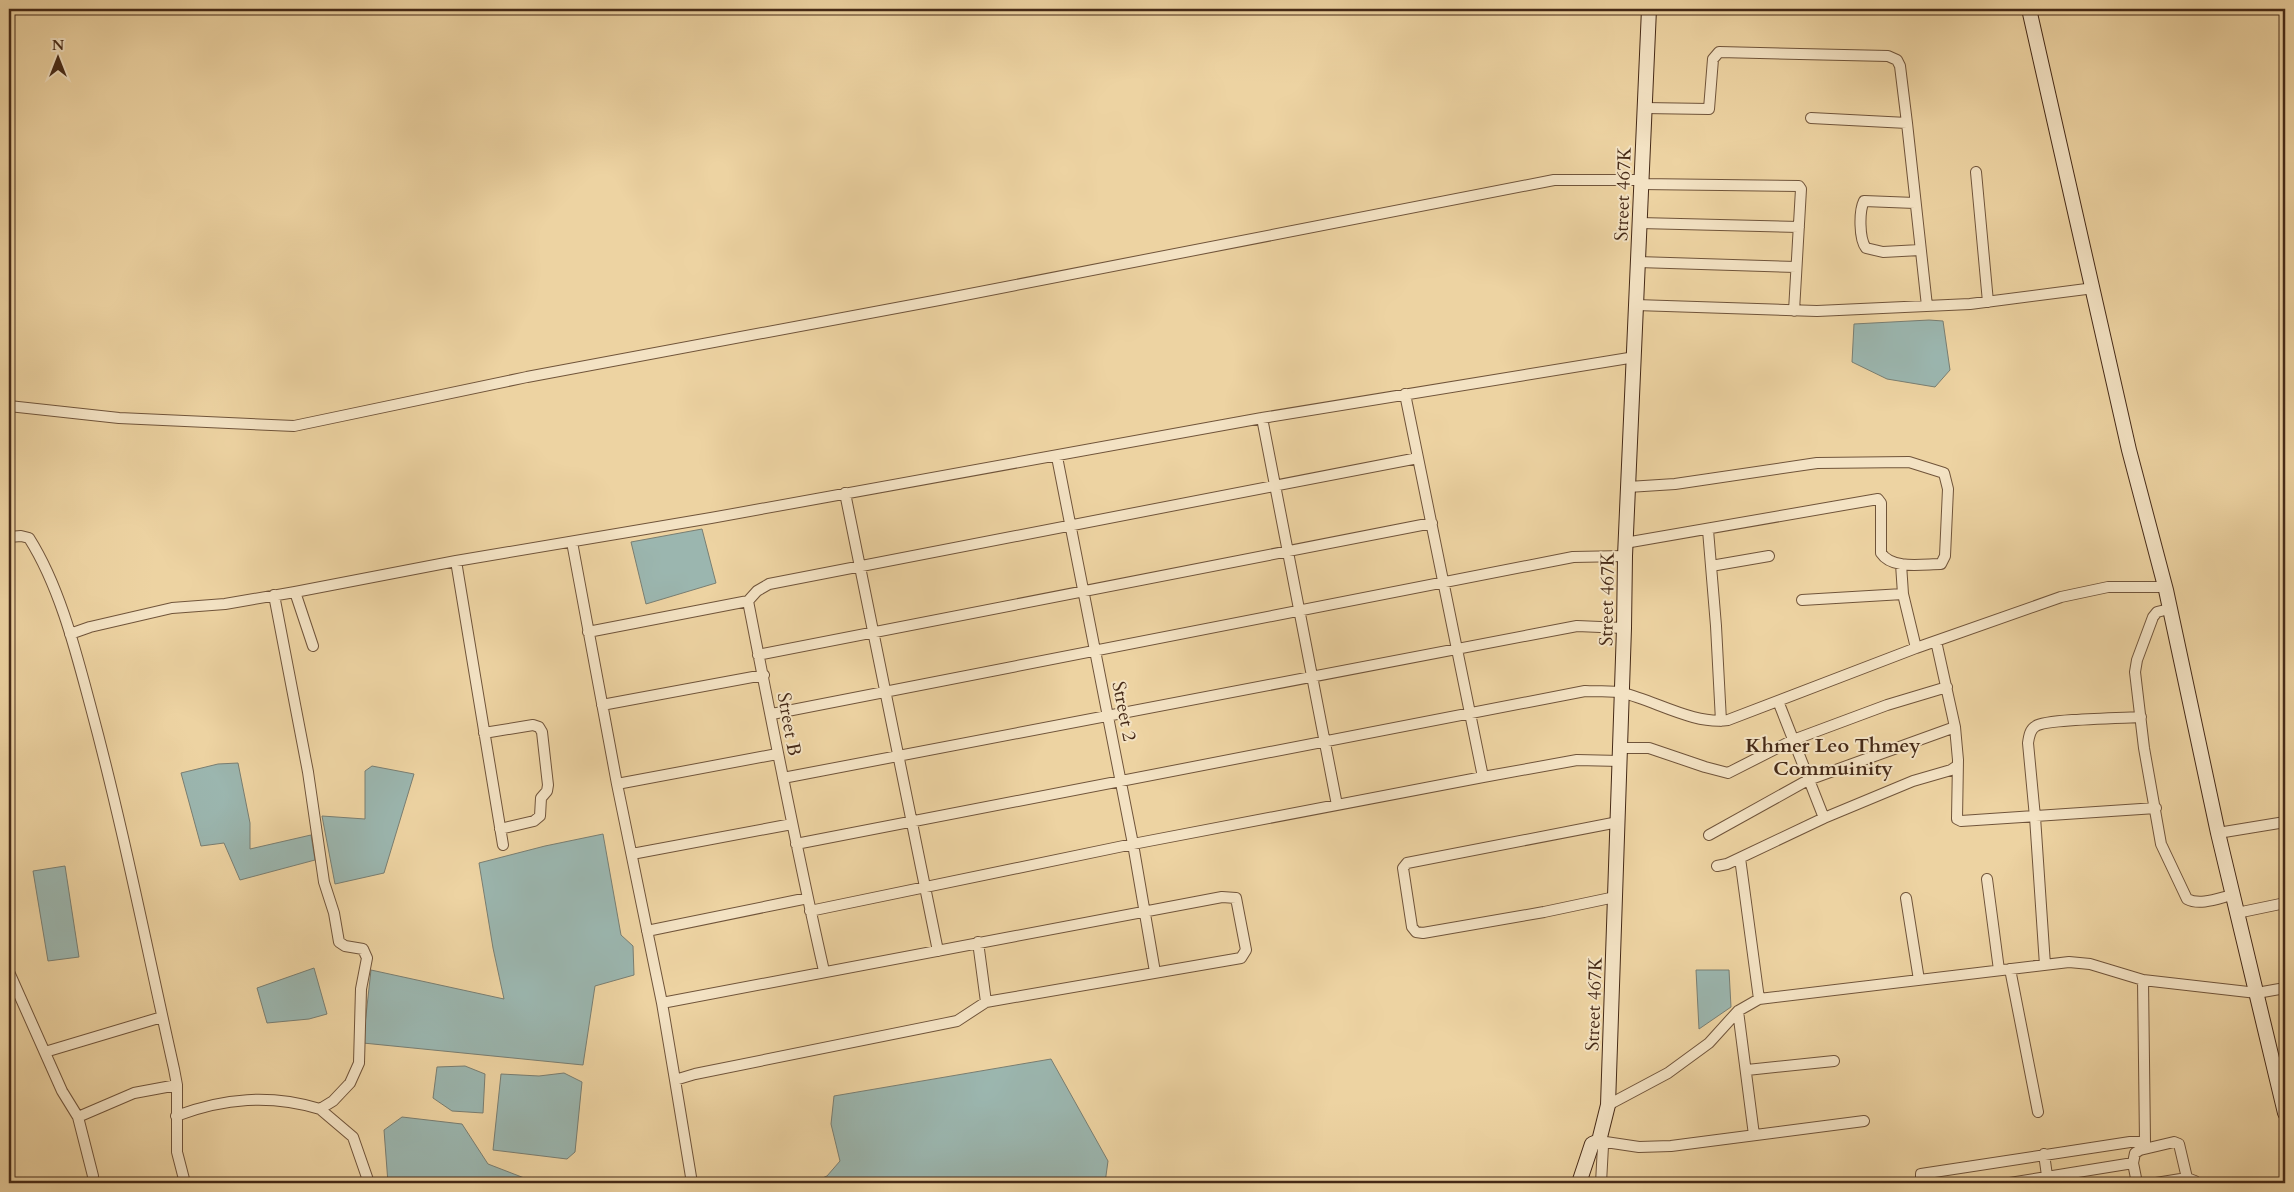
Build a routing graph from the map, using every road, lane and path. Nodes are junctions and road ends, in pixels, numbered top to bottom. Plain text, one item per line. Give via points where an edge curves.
1 (1649, 9) edge
2 (2029, 9) edge
3 (1644, 108) junction
4 (1811, 118) dead end
5 (1906, 123) junction
6 (1976, 172) dead end
7 (1641, 182) junction
8 (1915, 203) junction
9 (1640, 223) junction
10 (1798, 227) junction
11 (1920, 250) junction
12 (1638, 262) junction
13 (1796, 267) junction
14 (2094, 288) junction
15 (1988, 302) junction
16 (1636, 304) junction
17 (1927, 306) junction
18 (1794, 311) junction
19 (1635, 357) junction
20 (1405, 394) junction
21 (9, 406) edge
22 (1262, 418) junction
23 (1057, 457) junction
24 (1418, 458) junction
25 (1274, 486) junction
26 (1628, 487) junction
27 (845, 493) junction
28 (1432, 524) junction
29 (1070, 526) junction
30 (1708, 530) junction
31 (9, 537) edge
32 (572, 542) junction
33 (1625, 549) junction
34 (1287, 551) junction
35 (1769, 556) dead end
36 (456, 561) junction
37 (1901, 564) junction
38 (1711, 566) junction
39 (860, 568) junction
40 (1444, 583) junction
41 (2164, 587) junction
42 (1083, 591) junction
43 (295, 592) junction
44 (1903, 594) junction
45 (274, 595) junction
46 (1802, 600) dead end
47 (748, 601) junction
48 (2169, 609) junction
49 (1299, 611) junction
50 (1624, 628) junction
51 (588, 632) junction
52 (873, 632) junction
53 (70, 634) junction
54 (1936, 641) junction
55 (313, 646) dead end
56 (1916, 648) junction
57 (1457, 649) junction
58 (1095, 652) junction
59 (758, 655) junction
60 (764, 675) junction
61 (1312, 677) junction
62 (1947, 687) junction
63 (885, 692) junction
64 (1622, 692) junction
65 (1778, 701) junction
66 (602, 705) junction
67 (772, 714) junction
68 (1470, 714) junction
69 (1108, 716) junction
70 (2140, 717) junction
71 (1720, 721) junction
72 (1955, 726) junction
73 (484, 732) junction
74 (1793, 740) junction
75 (1324, 742) junction
76 (777, 754) junction
77 (1620, 754) junction
78 (898, 755) junction
79 (1957, 766) junction
80 (1483, 777) junction
81 (783, 778) junction
82 (1808, 780) junction
83 (1121, 781) junction
84 (617, 784) junction
85 (1337, 805) junction
86 (2156, 808) junction
87 (1824, 818) junction
88 (2035, 818) junction
89 (911, 822) junction
90 (1618, 822) junction
91 (2285, 822) edge
92 (792, 824) junction
93 (500, 829) junction
94 (2218, 833) junction
95 (1709, 835) dead end
96 (796, 844) junction
97 (1133, 844) junction
98 (503, 845) dead end
99 (632, 854) junction
100 (1740, 858) junction
101 (1717, 866) dead end
102 (1987, 879) dead end
103 (924, 887) junction
104 (2232, 896) junction
105 (1615, 897) junction
106 (808, 898) junction
107 (1906, 898) dead end
108 (2285, 903) edge
109 (810, 911) junction
110 (1145, 911) junction
111 (2237, 913) junction
112 (647, 931) junction
113 (978, 942) junction
114 (938, 950) junction
115 (2045, 965) junction
116 (2010, 969) junction
117 (1999, 970) junction
118 (824, 971) junction
119 (9, 972) edge
120 (1155, 972) junction
121 (1919, 980) junction
122 (2143, 980) junction
123 (2285, 988) edge
124 (2257, 993) junction
125 (1759, 999) junction
126 (986, 1002) junction
127 (662, 1003) junction
128 (1738, 1011) junction
129 (162, 1017) junction
130 (45, 1052) junction
131 (1834, 1061) dead end
132 (1746, 1070) junction
133 (675, 1080) junction
134 (177, 1085) junction
135 (1608, 1106) junction
136 (320, 1109) junction
137 (2038, 1112) dead end
138 (2285, 1113) edge
139 (176, 1116) junction
140 (78, 1117) junction
141 (1864, 1121) dead end
142 (1754, 1135) junction
143 (1599, 1141) junction
144 (2146, 1145) junction
145 (2044, 1154) junction
146 (2133, 1163) junction
147 (2048, 1181) edge
148 (2191, 1181) edge
149 (92, 1183) edge
150 (185, 1183) edge
151 (369, 1183) edge
152 (692, 1183) edge
153 (1580, 1183) edge
154 (1601, 1183) edge
155 (1921, 1183) edge
156 (2010, 1183) edge
157 (2137, 1183) edge
158 (2156, 1183) edge

1 - 3 street, Street 467K
2 - 14 street
3 - 5 street via 1709,109 1713,59 1718,52 1888,56 1897,60 1900,66
3 - 7 street, Street 467K
4 - 5 street
5 - 8 street
6 - 15 street
7 - 9 street, Street 467K
7 - 10 street via 1799,186
7 - 21 street via 1554,180 527,377 294,426 119,418
8 - 11 street
8 - 11 street via 1864,201 1862,244 1883,252
9 - 10 street
9 - 12 street, Street 467K
10 - 13 street
11 - 17 street
12 - 13 street
12 - 16 street, Street 467K
13 - 18 street
14 - 15 street
14 - 41 street via 2129,450
15 - 17 street
16 - 18 street
16 - 19 street, Street 467K
17 - 18 street
19 - 20 street
19 - 26 street, Street 467K
20 - 22 street
20 - 24 street
22 - 23 street
22 - 25 street
23 - 27 street
23 - 29 street, Street 2
24 - 25 street
24 - 28 street
25 - 29 street
25 - 34 street
26 - 33 street, Street 467K
26 - 37 street via 1675,484 1817,463 1909,462 1937,469 1944,472 1948,489 1945,556 1941,564
27 - 32 street
27 - 39 street
28 - 34 street
28 - 40 street
29 - 39 street
29 - 42 street, Street 2
30 - 33 street
30 - 37 street via 1878,499 1881,503 1881,553 1885,559
30 - 38 street
31 - 53 street via 29,538 42,558
32 - 36 street
32 - 51 street
33 - 40 street
33 - 50 street, Street 467K
34 - 42 street
34 - 49 street
35 - 38 street
36 - 43 street
36 - 73 street
37 - 44 street
38 - 71 street
39 - 47 street via 769,584
39 - 52 street
40 - 49 street
40 - 57 street
41 - 48 street
41 - 54 street via 2108,587 2062,598
42 - 52 street
42 - 58 street, Street 2
43 - 45 street
43 - 55 street
44 - 46 street
44 - 56 street
45 - 53 street via 225,604 172,608
45 - 136 street via 308,772 324,882 339,942 362,949 367,958 361,989 359,1063 350,1083
47 - 51 street
47 - 59 street, Street B
48 - 70 street via 2157,612 2153,617 2137,660 2135,672
48 - 94 street
49 - 58 street
49 - 61 street
50 - 57 street via 1577,626
50 - 64 street, Street 467K
51 - 66 street
52 - 59 street
52 - 63 street
53 - 129 street via 103,754
54 - 56 street
54 - 62 street
56 - 65 street
57 - 61 street
57 - 68 street
58 - 63 street
58 - 69 street, Street 2
59 - 60 street, Street B
60 - 66 street
60 - 67 street, Street B
61 - 69 street
61 - 75 street
62 - 72 street
62 - 74 street via 1887,705
63 - 67 street
63 - 78 street
64 - 68 street via 1585,691
64 - 71 street via 1672,711
64 - 77 street, Street 467K
65 - 71 street
65 - 74 street
66 - 84 street
67 - 76 street, Street B
68 - 75 street
68 - 80 street
69 - 78 street
69 - 83 street, Street 2
70 - 86 street
70 - 88 street via 2036,725 2029,733 2028,742
72 - 79 street
72 - 82 street
73 - 93 street
73 - 93 street via 533,725 539,726 542,732 548,785 541,798 540,816 534,821
74 - 77 street via 1728,773 1649,748
74 - 82 street
75 - 83 street
75 - 85 street
76 - 81 street, Street B
76 - 84 street
77 - 80 street
77 - 90 street, Street 467K
78 - 81 street
78 - 89 street
79 - 87 street
79 - 88 street via 1957,819
80 - 85 street
81 - 92 street, Street B
82 - 87 street
82 - 95 street
83 - 89 street
83 - 97 street, Street 2
84 - 99 street
85 - 97 street
86 - 88 street
86 - 104 street via 2161,844 2188,899 2193,903
87 - 100 street
88 - 115 street
89 - 96 street
89 - 103 street
90 - 105 street, Street 467K
90 - 105 street via 1407,863 1403,868 1412,927 1422,933
91 - 94 street
92 - 96 street, Street B
92 - 99 street
93 - 98 street
94 - 104 street
96 - 106 street, Street B
97 - 103 street
97 - 110 street, Street 2
99 - 112 street
100 - 101 street
100 - 125 street
102 - 117 street
103 - 109 street
103 - 114 street
104 - 111 street
105 - 135 street, Street 467K
106 - 109 street, Street B
106 - 112 street
107 - 121 street
108 - 111 street
109 - 118 street, Street B
110 - 113 street
110 - 120 street, Street 2
110 - 120 street via 1222,897 1236,898 1246,950 1241,958
111 - 124 street
112 - 127 street
113 - 114 street
113 - 126 street
114 - 118 street
115 - 116 street
115 - 122 street via 2090,964
116 - 117 street
116 - 137 street
117 - 121 street
118 - 127 street
119 - 130 street
120 - 126 street
121 - 125 street
122 - 124 street
122 - 144 street
123 - 124 street
124 - 138 street
125 - 128 street
126 - 133 street via 957,1020
127 - 133 street
128 - 132 street
128 - 135 street via 1709,1043 1668,1073
129 - 130 street
129 - 134 street
130 - 140 street
131 - 132 street
132 - 142 street
133 - 152 street
134 - 139 street
134 - 140 street via 134,1093
135 - 143 street, Street 467K
136 - 139 street via 295,1101 238,1100 196,1108
136 - 151 street via 352,1137
139 - 150 street via 177,1152
140 - 149 street
141 - 142 street
142 - 143 street via 1671,1146 1639,1147
143 - 153 street, Street 467K via 1592,1144
143 - 154 street via 1602,1146
144 - 145 street via 2130,1142
144 - 146 street via 2135,1153
144 - 148 street via 2180,1144
145 - 147 street
145 - 155 street via 1921,1174
146 - 147 street
146 - 157 street
147 - 156 street
148 - 158 street

